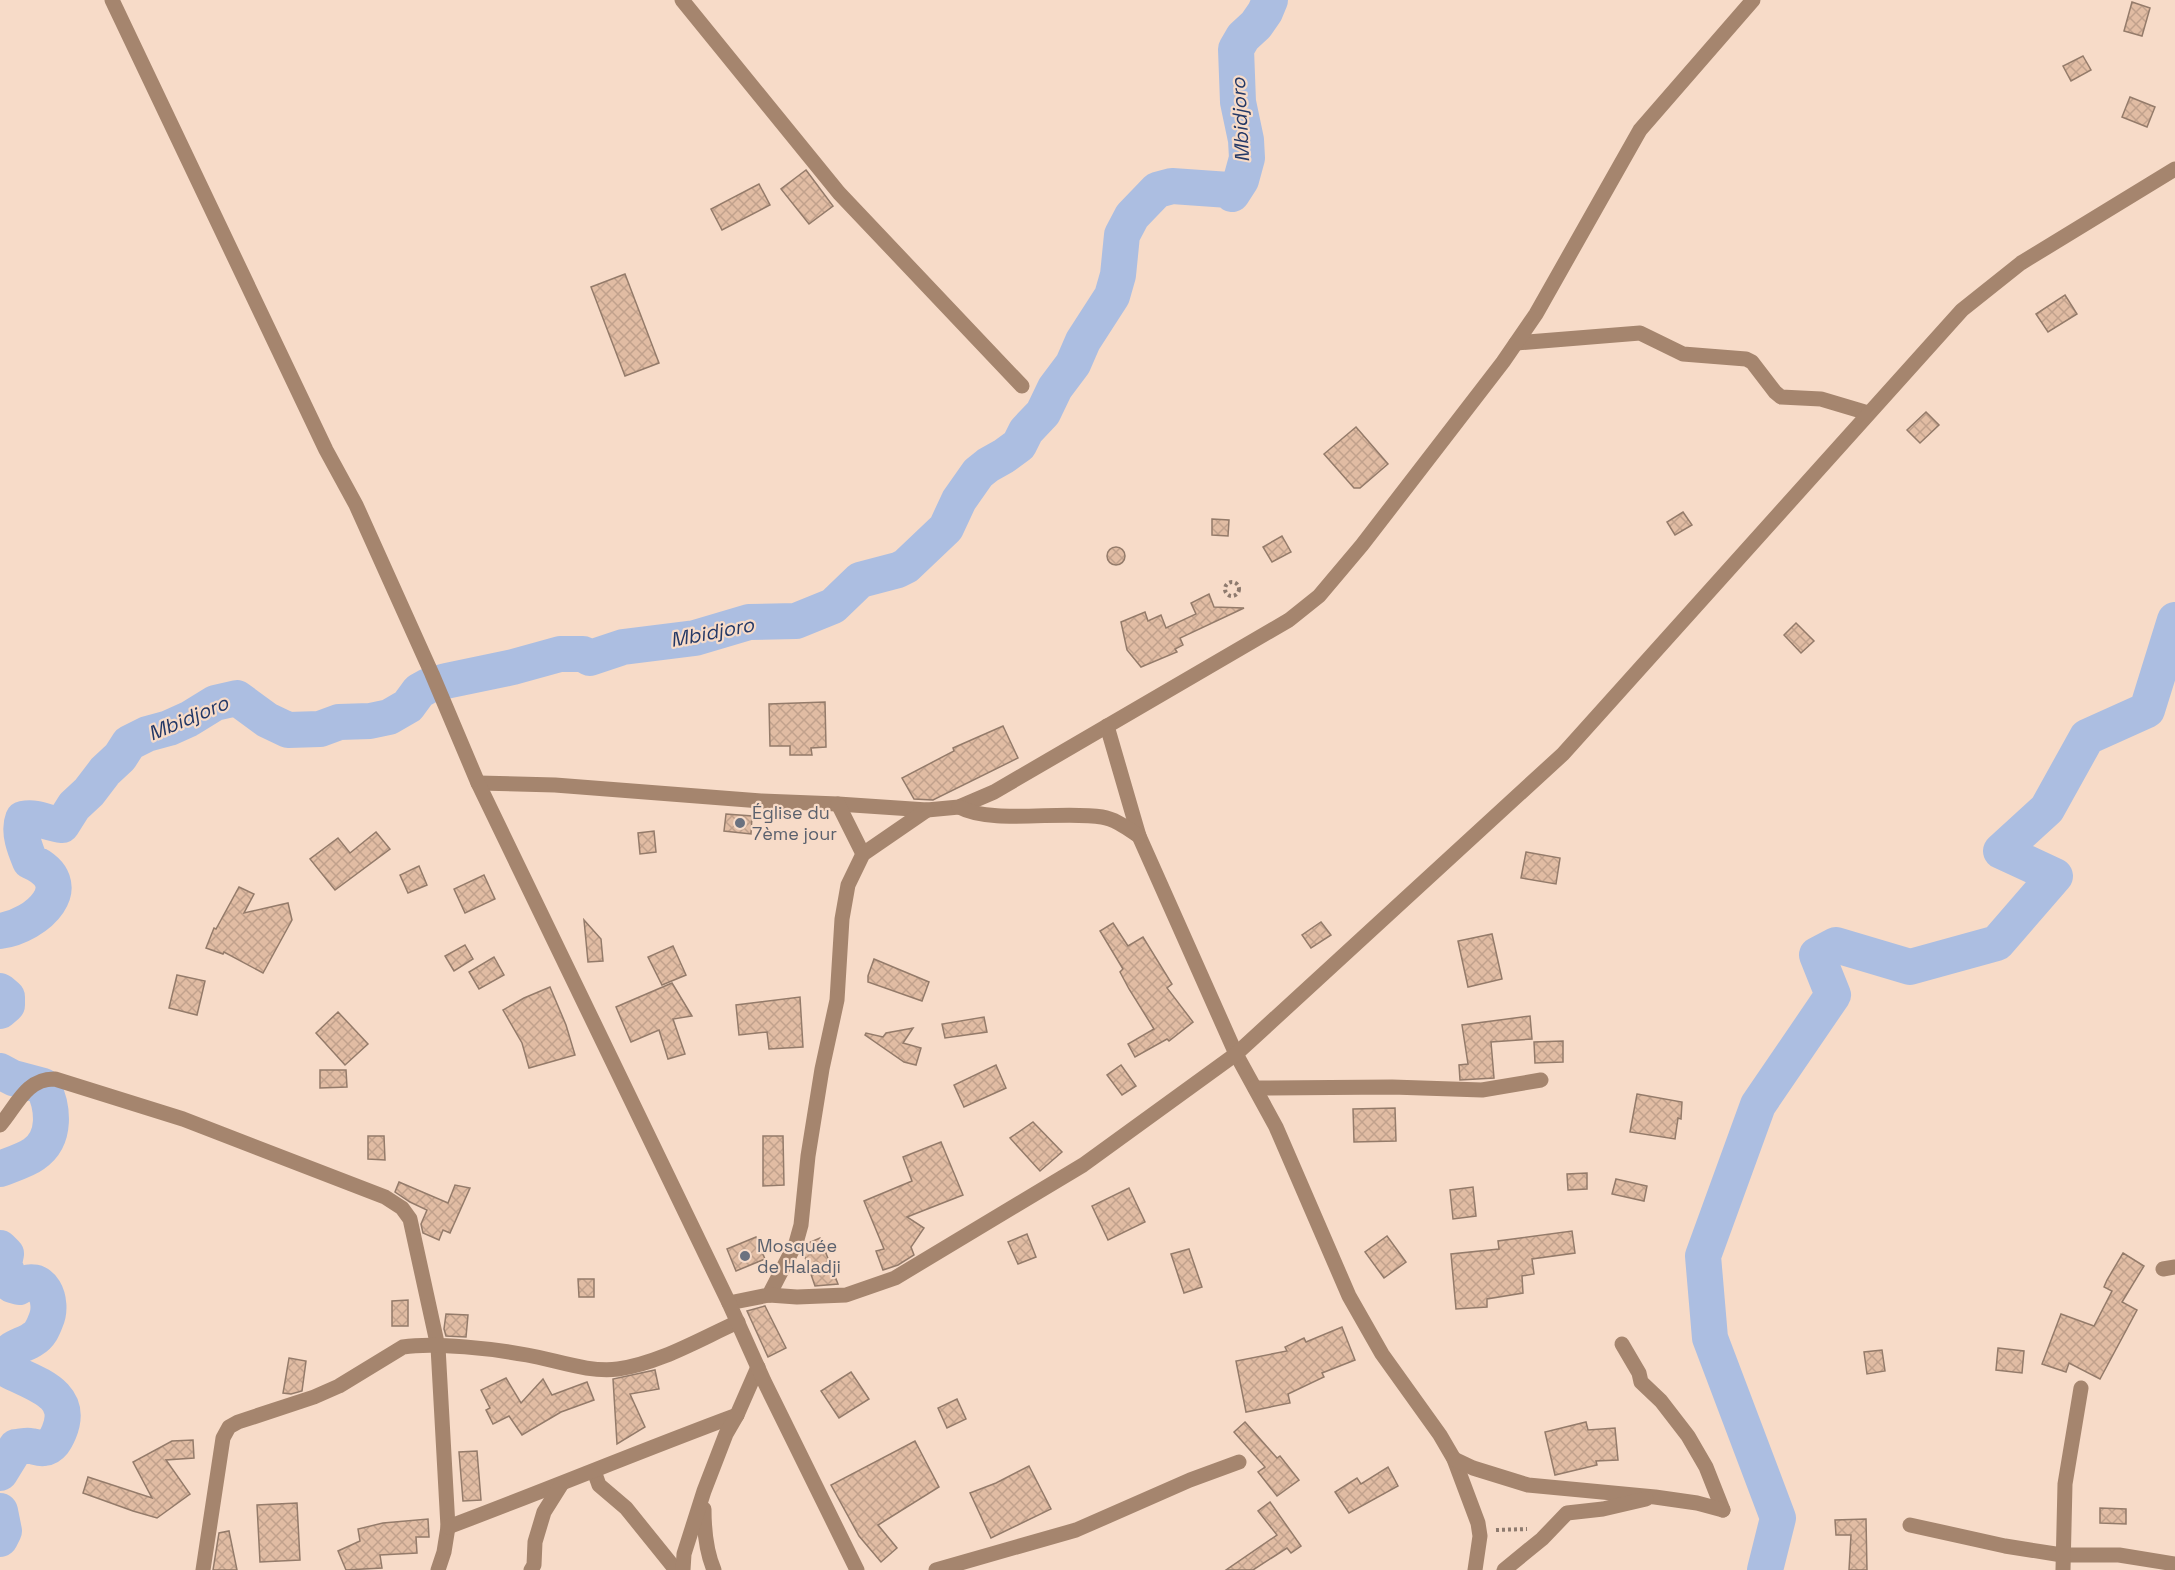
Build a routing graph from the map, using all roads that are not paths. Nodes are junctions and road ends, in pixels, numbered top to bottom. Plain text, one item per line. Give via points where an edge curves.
1 (112, 0) edge
2 (682, 0) edge
3 (1753, 0) edge
4 (2175, 169) edge
5 (1516, 343) junction
6 (1022, 387) dead end
7 (1868, 413) junction
8 (1107, 726) junction
9 (478, 783) junction
10 (838, 804) junction
11 (959, 807) junction
12 (927, 810) junction
13 (1139, 836) junction
14 (863, 854) junction
15 (1236, 1054) junction
16 (1541, 1080) dead end
17 (1256, 1088) junction
18 (0, 1125) edge
19 (769, 1295) junction
20 (729, 1303) junction
21 (738, 1322) junction
22 (1622, 1344) dead end
23 (438, 1347) junction
24 (758, 1367) junction
25 (2081, 1388) dead end
26 (737, 1415) junction
27 (1454, 1459) junction
28 (1239, 1462) dead end
29 (594, 1471) junction
30 (561, 1485) junction
31 (704, 1491) junction
32 (1655, 1497) junction
33 (1910, 1524) dead end
34 (447, 1527) junction
35 (2062, 1562) edge
36 (2175, 1564) edge
37 (203, 1570) edge
38 (438, 1570) edge
39 (531, 1570) edge
40 (676, 1570) edge
41 (683, 1570) edge
42 (714, 1570) edge
43 (858, 1570) edge
44 (936, 1570) edge
45 (1475, 1570) edge
46 (1504, 1570) edge

1 - 9 street via 320,439 356,505
2 - 6 street via 839,193
3 - 5 street via 1640,130
4 - 7 street via 2021,263 1962,310
5 - 7 street via 1643,334 1683,354 1746,358 1781,397 1821,399
5 - 8 street via 1319,596 1289,620
7 - 15 street via 1563,754
8 - 11 street via 994,792
8 - 13 street
9 - 10 street
9 - 20 street
10 - 12 street
10 - 14 street
11 - 12 street
11 - 13 street via 981,814 1104,817
12 - 14 street
13 - 15 street
14 - 19 street via 848,885 842,919 837,1000 822,1069 801,1226
15 - 17 street
15 - 19 street via 1083,1165 895,1278 846,1295
16 - 17 street via 1472,1090
17 - 27 street via 1349,1296 1382,1354
18 - 23 street via 18,1098 34,1084 46,1078 55,1079 183,1119 385,1197 410,1219
19 - 20 street
20 - 21 street
21 - 23 street via 650,1361 617,1369 601,1370 524,1354
21 - 24 street
22 - 32 street via 1641,1382 1688,1436 1706,1467 1723,1510
23 - 34 street
23 - 37 street via 403,1347 339,1386 229,1427 223,1438
24 - 26 street
24 - 43 street
25 - 35 street via 2065,1484
26 - 29 street
26 - 31 street
27 - 32 street via 1528,1485
27 - 45 street via 1478,1523
28 - 44 street via 1076,1530
29 - 30 street
29 - 40 street via 599,1485 626,1509
30 - 34 street
30 - 39 street via 544,1512
31 - 41 street via 684,1554
31 - 42 street via 704,1530
32 - 46 street via 1567,1513
33 - 35 street
34 - 38 street
35 - 36 street via 2119,1554

